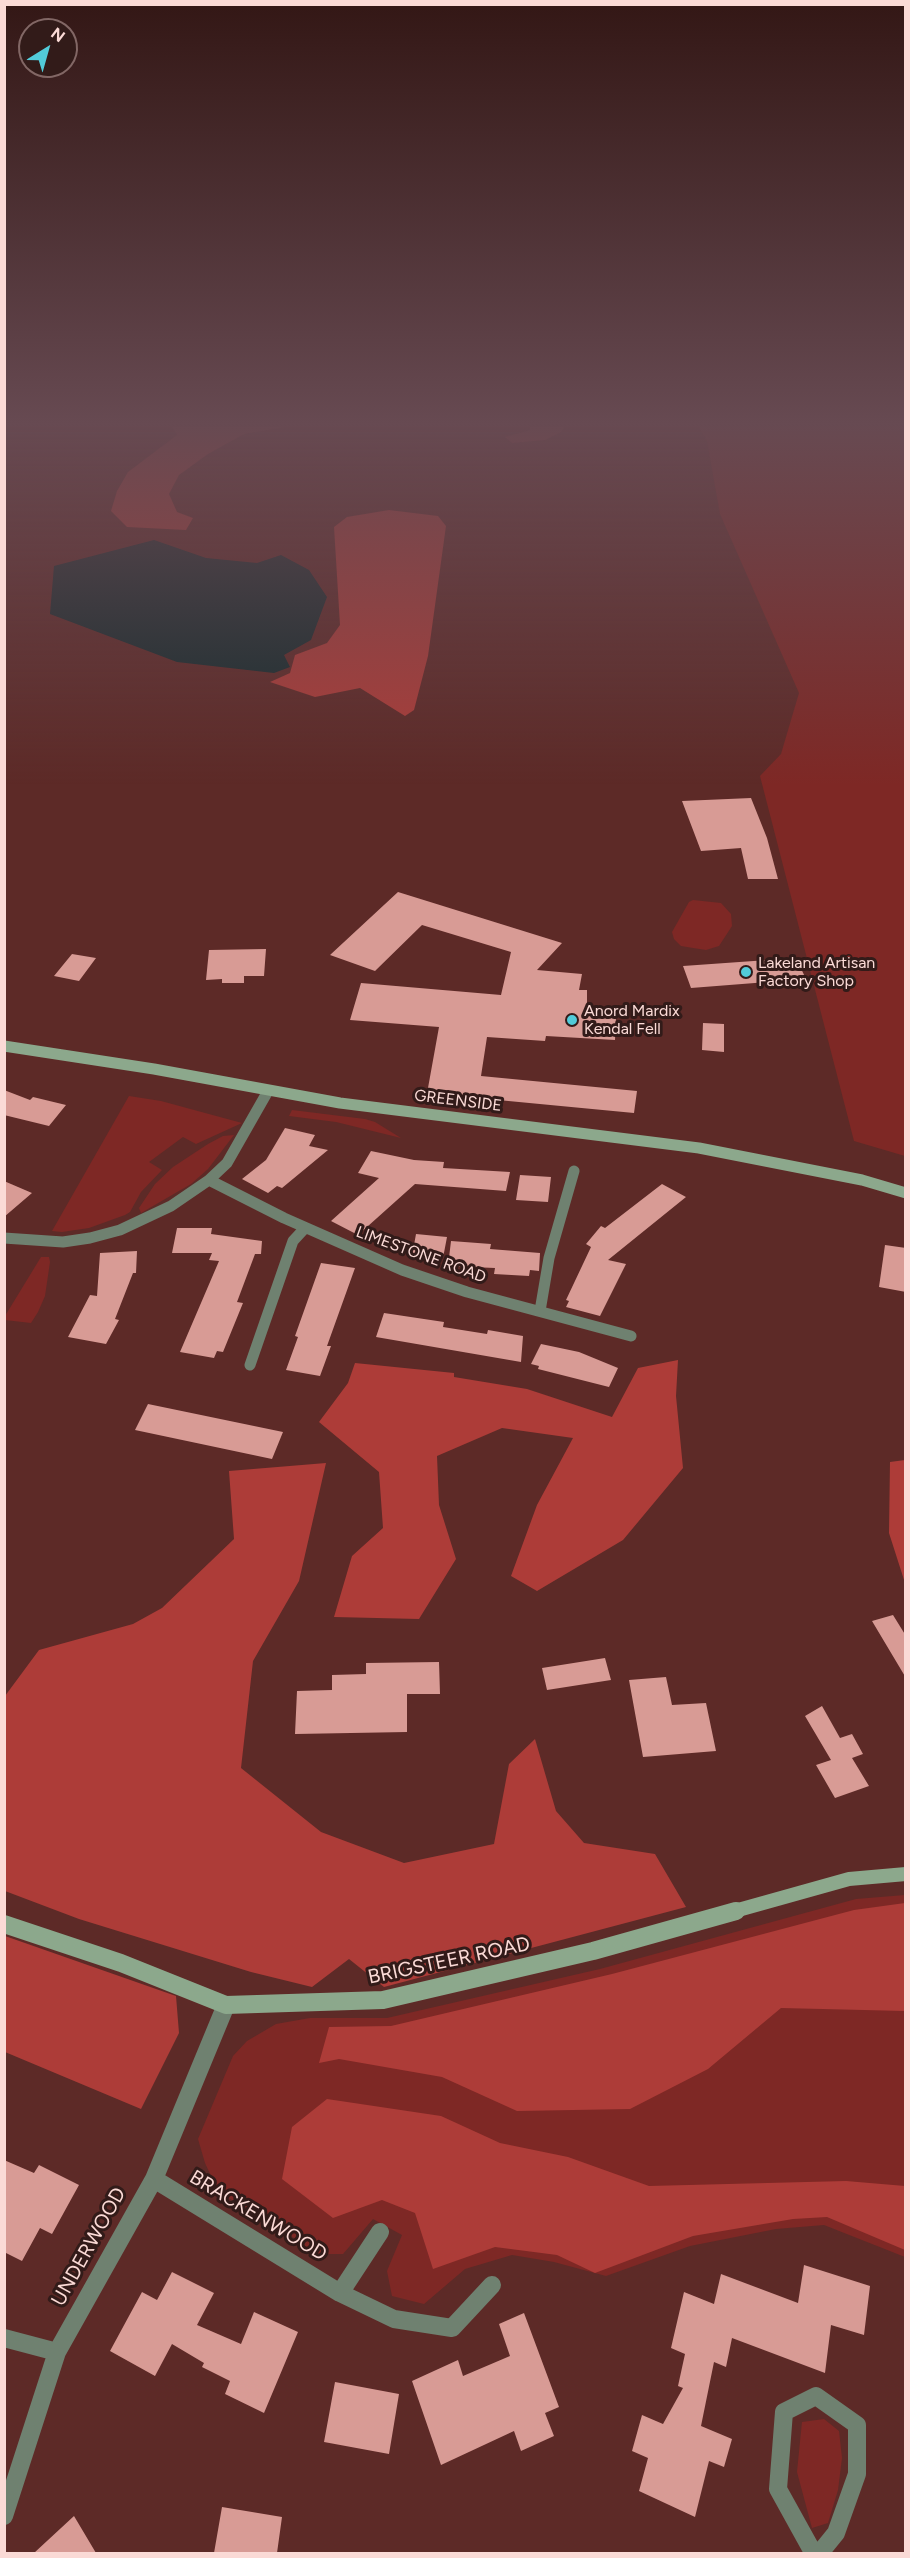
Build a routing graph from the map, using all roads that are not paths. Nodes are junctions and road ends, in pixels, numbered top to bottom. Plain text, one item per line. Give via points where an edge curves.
1 (4, 1046) edge
2 (268, 1091) junction
3 (574, 1171) dead end
4 (209, 1180) junction
5 (906, 1193) edge
6 (305, 1228) junction
7 (4, 1238) edge
8 (540, 1311) junction
9 (631, 1336) dead end
10 (250, 1365) dead end
11 (906, 1874) edge
12 (4, 1924) edge
13 (226, 2005) junction
14 (154, 2179) junction
15 (380, 2232) dead end
16 (492, 2284) dead end
17 (340, 2293) junction
18 (4, 2338) edge
19 (57, 2352) junction
20 (4, 2516) edge
21 (814, 2553) edge
22 (819, 2553) edge

1 - 2 street, GREENSIDE
2 - 4 street via 227,1163
2 - 5 street, GREENSIDE via 699,1148 862,1180
3 - 8 street via 549,1258
4 - 6 street, LIMESTONE ROAD
4 - 7 street via 153,1215 106,1234 63,1242
6 - 8 street, LIMESTONE ROAD via 402,1270
6 - 10 street via 293,1241
8 - 9 street, LIMESTONE ROAD
11 - 13 street, BRIGSTEER ROAD via 849,1879 593,1951 383,2000
12 - 13 street, BRIGSTEER ROAD via 121,1963
13 - 14 street, UNDERWOOD
14 - 17 street, BRACKENWOOD
14 - 19 street, UNDERWOOD
15 - 17 street
16 - 17 street, BRACKENWOOD via 452,2328 394,2319
18 - 19 street
19 - 20 street, UNDERWOOD
21 - 22 street via 778,2489 784,2412 816,2396 857,2425 857,2474 836,2533

